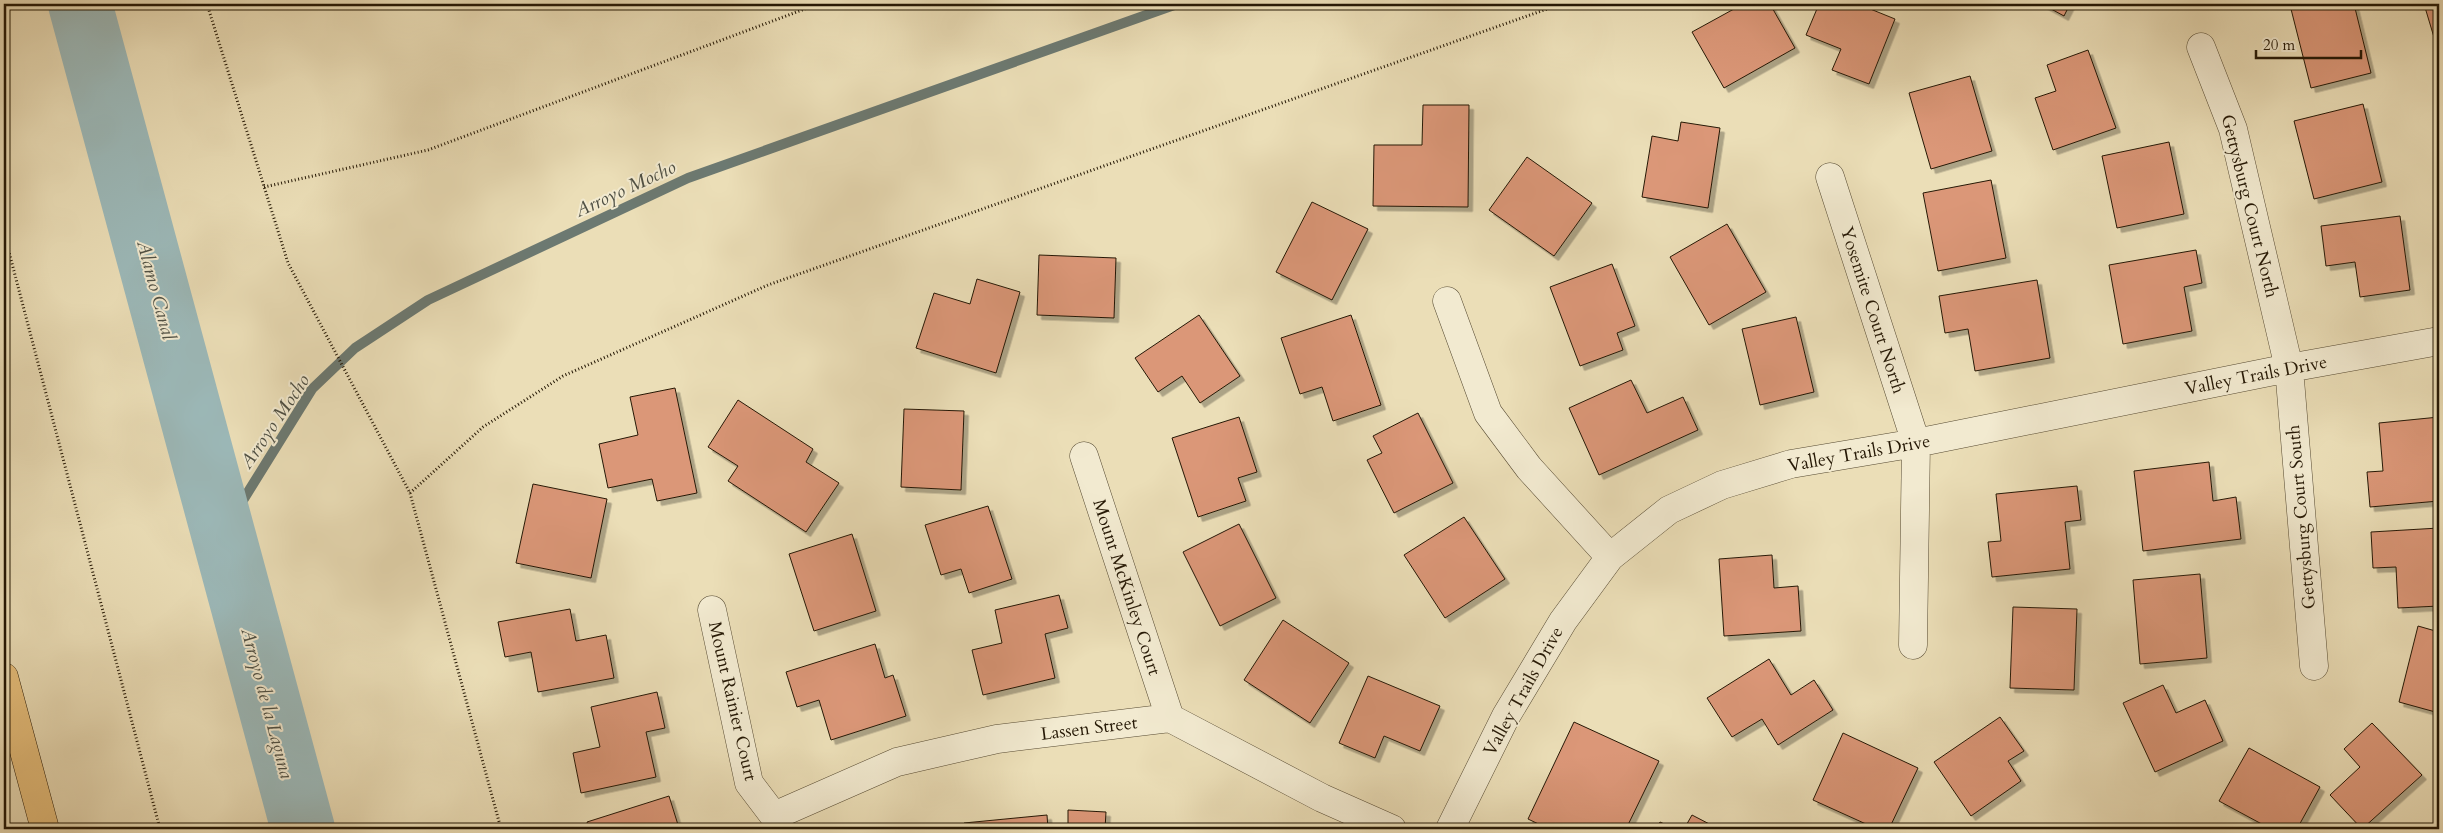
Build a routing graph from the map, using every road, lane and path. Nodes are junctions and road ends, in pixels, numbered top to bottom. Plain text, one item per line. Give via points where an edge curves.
1 (207, 4) edge
2 (818, 4) edge
3 (1562, 4) edge
4 (2202, 47) dead end
5 (1830, 177) dead end
6 (264, 187) junction
7 (4, 233) edge
8 (1447, 301) dead end
9 (2439, 341) edge
10 (2289, 368) junction
11 (1916, 443) junction
12 (1084, 456) dead end
13 (410, 493) junction
14 (1610, 557) junction
15 (712, 610) dead end
16 (1913, 645) dead end
17 (2314, 666) dead end
18 (4, 677) edge
19 (1170, 718) junction
20 (774, 816) joint
21 (45, 829) edge
22 (160, 829) edge
23 (501, 829) edge
24 (1392, 829) edge
25 (1450, 829) edge

1 - 6 path
2 - 6 path via 428,150
3 - 13 path via 768,285 563,376 483,427
4 - 10 street, Gettysburg Court North via 2234,129
5 - 11 street, Yosemite Court North
6 - 13 path via 288,263
7 - 22 path
8 - 14 street via 1488,413 1529,468
9 - 10 street, Valley Trails Drive
10 - 11 street, Valley Trails Drive
10 - 17 street, Gettysburg Court South
11 - 14 street, Valley Trails Drive via 1791,464 1722,485 1669,510
11 - 16 street, Yosemite Court North
12 - 19 street, Mount McKinley Court
13 - 23 path
14 - 25 street, Valley Trails Drive via 1563,621 1506,716
15 - 20 street, Mount Rainier Court via 749,784
18 - 21 highway
19 - 20 street, Lassen Street via 997,739 897,762
19 - 24 street via 1322,798

